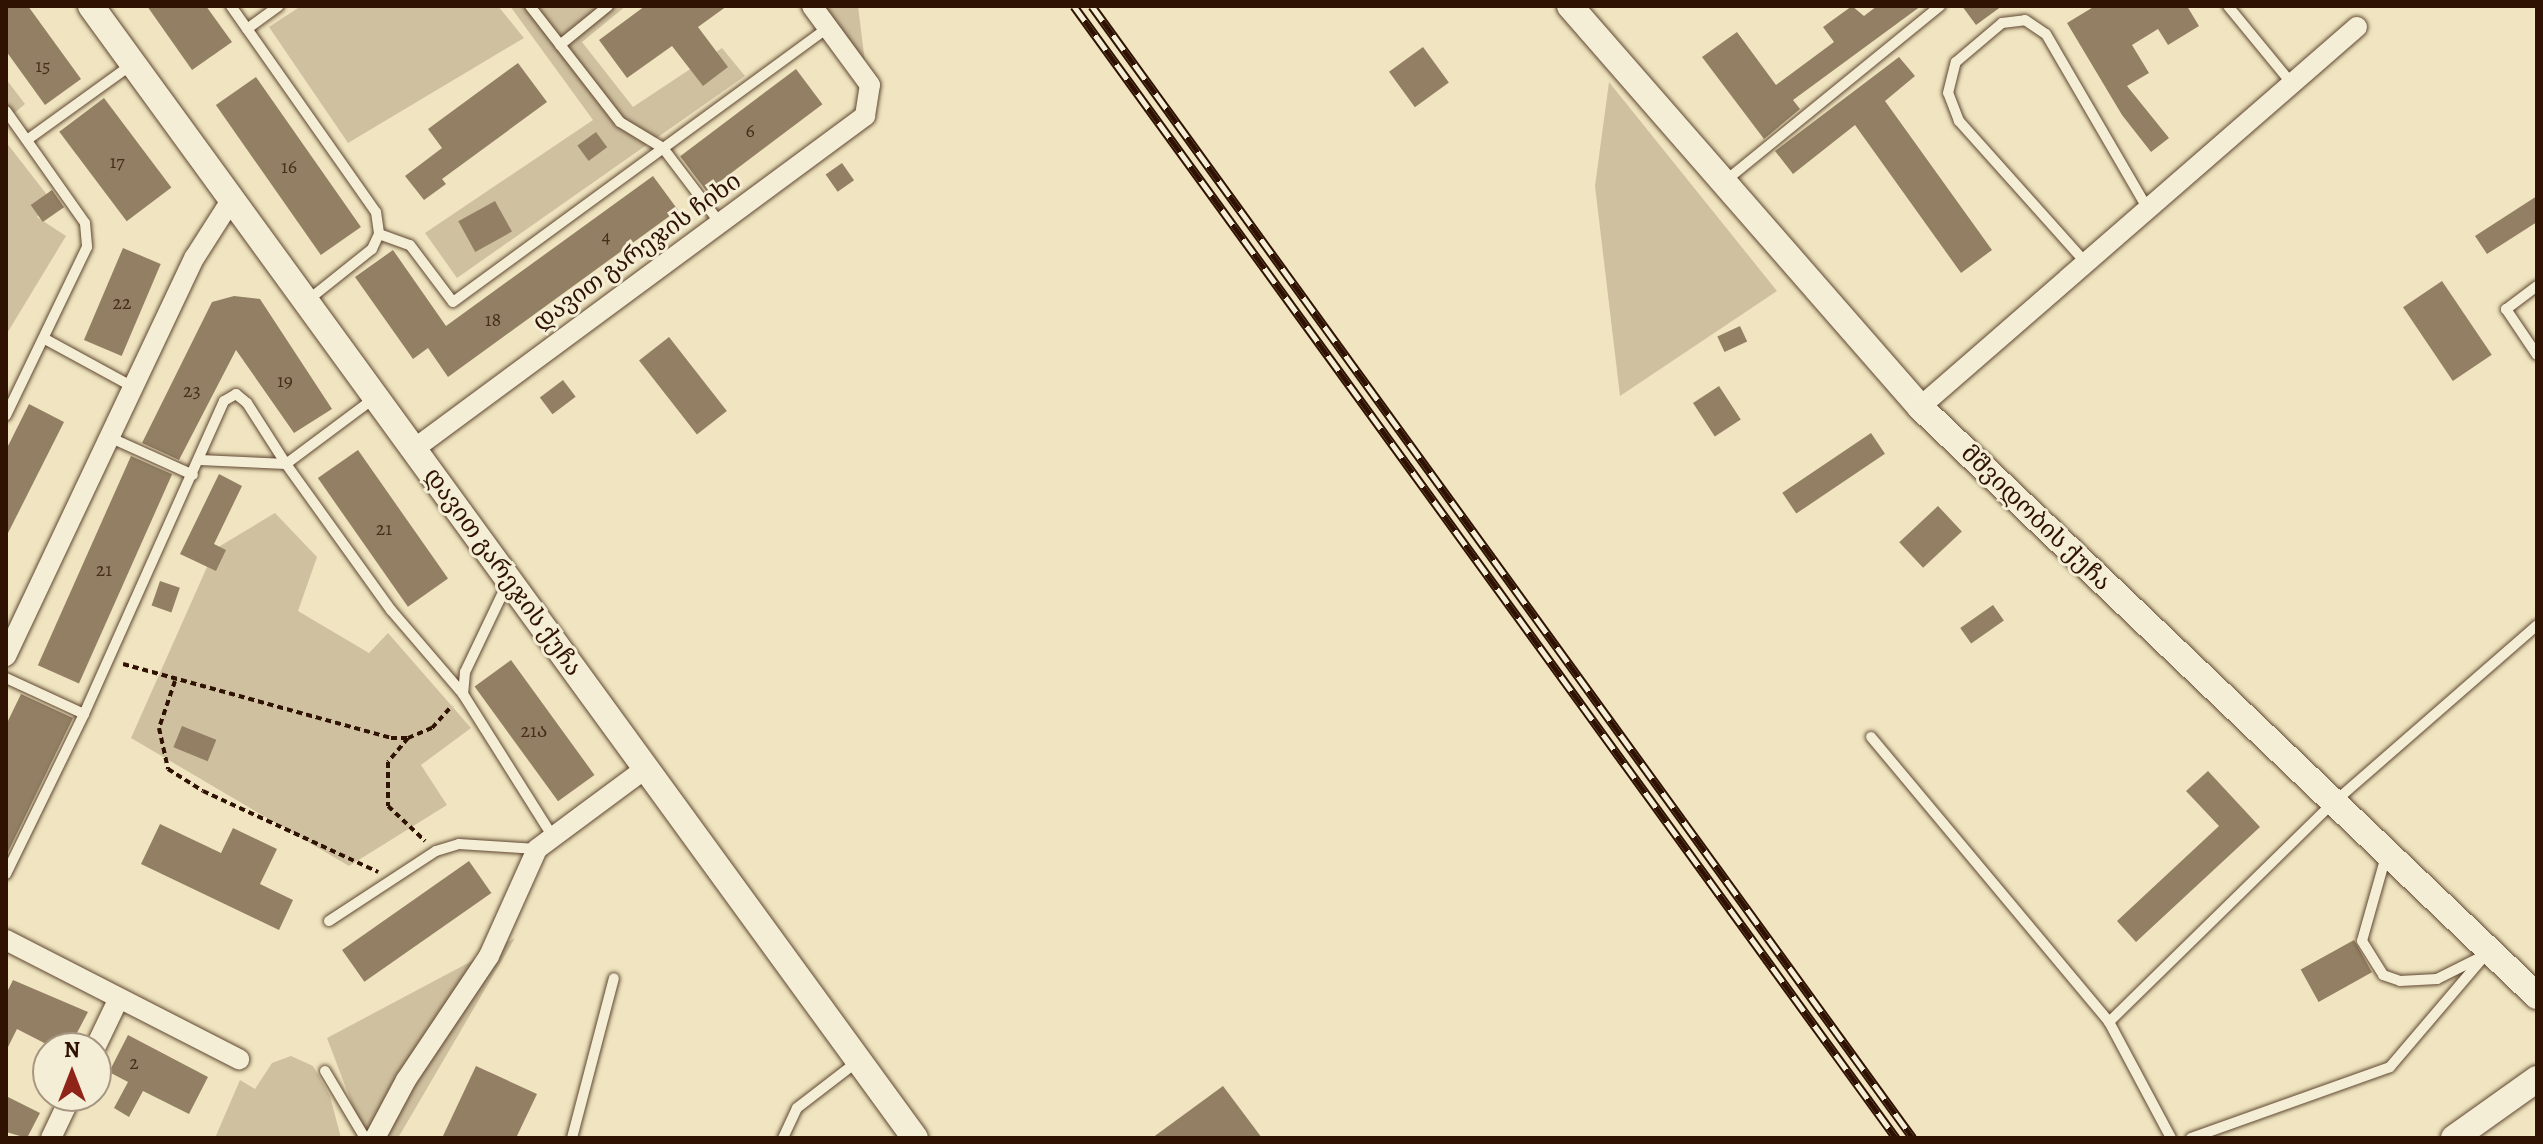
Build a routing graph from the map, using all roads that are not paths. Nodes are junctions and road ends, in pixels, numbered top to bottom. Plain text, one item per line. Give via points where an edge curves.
1 (91, 6) edge
2 (231, 6) edge
3 (279, 6) edge
4 (530, 6) edge
5 (608, 6) edge
6 (812, 6) edge
7 (1570, 6) edge
8 (1940, 6) edge
9 (2228, 6) edge
10 (2357, 27) dead end
11 (828, 28) junction
12 (247, 29) junction
13 (560, 45) junction
14 (133, 63) junction
15 (2293, 85) junction
16 (6, 111) edge
17 (27, 140) junction
18 (663, 148) junction
19 (1722, 183) junction
20 (232, 199) junction
21 (2148, 209) junction
22 (720, 223) junction
23 (379, 234) junction
24 (2086, 263) junction
25 (2537, 286) edge
26 (306, 301) junction
27 (45, 339) junction
28 (2537, 355) edge
29 (133, 387) junction
30 (376, 397) junction
31 (1920, 407) junction
32 (6, 415) edge
33 (109, 437) junction
34 (414, 449) junction
35 (200, 460) junction
36 (286, 464) junction
37 (193, 475) junction
38 (509, 580) junction
39 (2537, 625) edge
40 (6, 656) edge
41 (6, 678) edge
42 (463, 694) junction
43 (84, 714) junction
44 (1871, 737) dead end
45 (646, 768) junction
46 (2332, 804) junction
47 (545, 843) junction
48 (2386, 856) junction
49 (6, 874) edge
50 (329, 921) dead end
51 (6, 940) edge
52 (2488, 952) junction
53 (614, 978) dead end
54 (2537, 996) edge
55 (118, 1000) junction
56 (2109, 1022) junction
57 (103, 1032) edge
58 (239, 1059) dead end
59 (859, 1061) junction
60 (325, 1071) dead end
61 (2537, 1079) edge
62 (63, 1112) edge
63 (51, 1138) edge
64 (365, 1138) edge
65 (375, 1138) edge
66 (572, 1138) edge
67 (783, 1138) edge
68 (915, 1138) edge
69 (2171, 1138) edge
70 (2191, 1138) edge
71 (2454, 1138) edge

1 - 14 main road, დავით გარეჯის ქუჩა
2 - 12 lane
3 - 12 lane
4 - 13 lane
5 - 13 lane
6 - 11 street
7 - 19 main road, მშვიდობის ქუჩა
8 - 19 lane
9 - 15 lane
10 - 15 street
11 - 18 lane
11 - 22 street, დავით გარეჯის ჩიხი via 870,85 865,116
12 - 23 lane via 376,212
13 - 18 lane via 620,122
14 - 17 lane
14 - 20 main road, დავით გარეჯის ქუჩა
15 - 21 street
16 - 17 lane
17 - 27 lane via 85,223 87,247 81,269
18 - 22 lane
18 - 23 lane via 453,302 410,245
19 - 31 main road, მშვიდობის ქუჩა
20 - 26 main road, დავით გარეჯის ქუჩა
20 - 29 street via 195,257
21 - 24 street
21 - 24 lane via 2046,34 2025,20 2002,23 1956,62 1948,93 1959,121
22 - 34 street, დავით გარეჯის ჩიხი
23 - 26 lane via 372,249
24 - 31 street
25 - 28 lane via 2506,309
26 - 30 main road, დავით გარეჯის ქუჩა
27 - 29 lane
27 - 32 lane
29 - 33 street
30 - 34 main road, დავით გარეჯის ქუჩა
30 - 36 lane
31 - 46 main road, მშვიდობის ქუჩა
33 - 37 lane
33 - 40 street
34 - 38 main road, დავით გარეჯის ქუჩა
35 - 36 lane
35 - 36 lane via 224,401 236,394
35 - 37 lane
36 - 42 lane via 391,610
37 - 43 lane
38 - 42 lane via 465,672
38 - 45 main road, დავით გარეჯის ქუჩა
39 - 46 lane
41 - 43 lane
42 - 47 lane
43 - 49 lane
44 - 56 lane
45 - 47 street
45 - 59 main road, დავით გარეჯის ქუჩა
46 - 48 main road, მშვიდობის ქუჩა
46 - 56 lane
47 - 50 lane via 459,844 436,851
47 - 65 street via 489,956 406,1080
48 - 52 main road, მშვიდობის ქუჩა
48 - 52 lane via 2362,941 2383,975 2400,981 2437,979
51 - 55 street
52 - 54 main road, მშვიდობის ქუჩა
52 - 70 lane via 2390,1067
53 - 66 lane
55 - 57 street
55 - 58 street
56 - 69 lane
59 - 67 lane via 797,1108
59 - 68 main road, დავით გარეჯის ქუჩა
60 - 64 lane
61 - 71 main road
62 - 63 street

